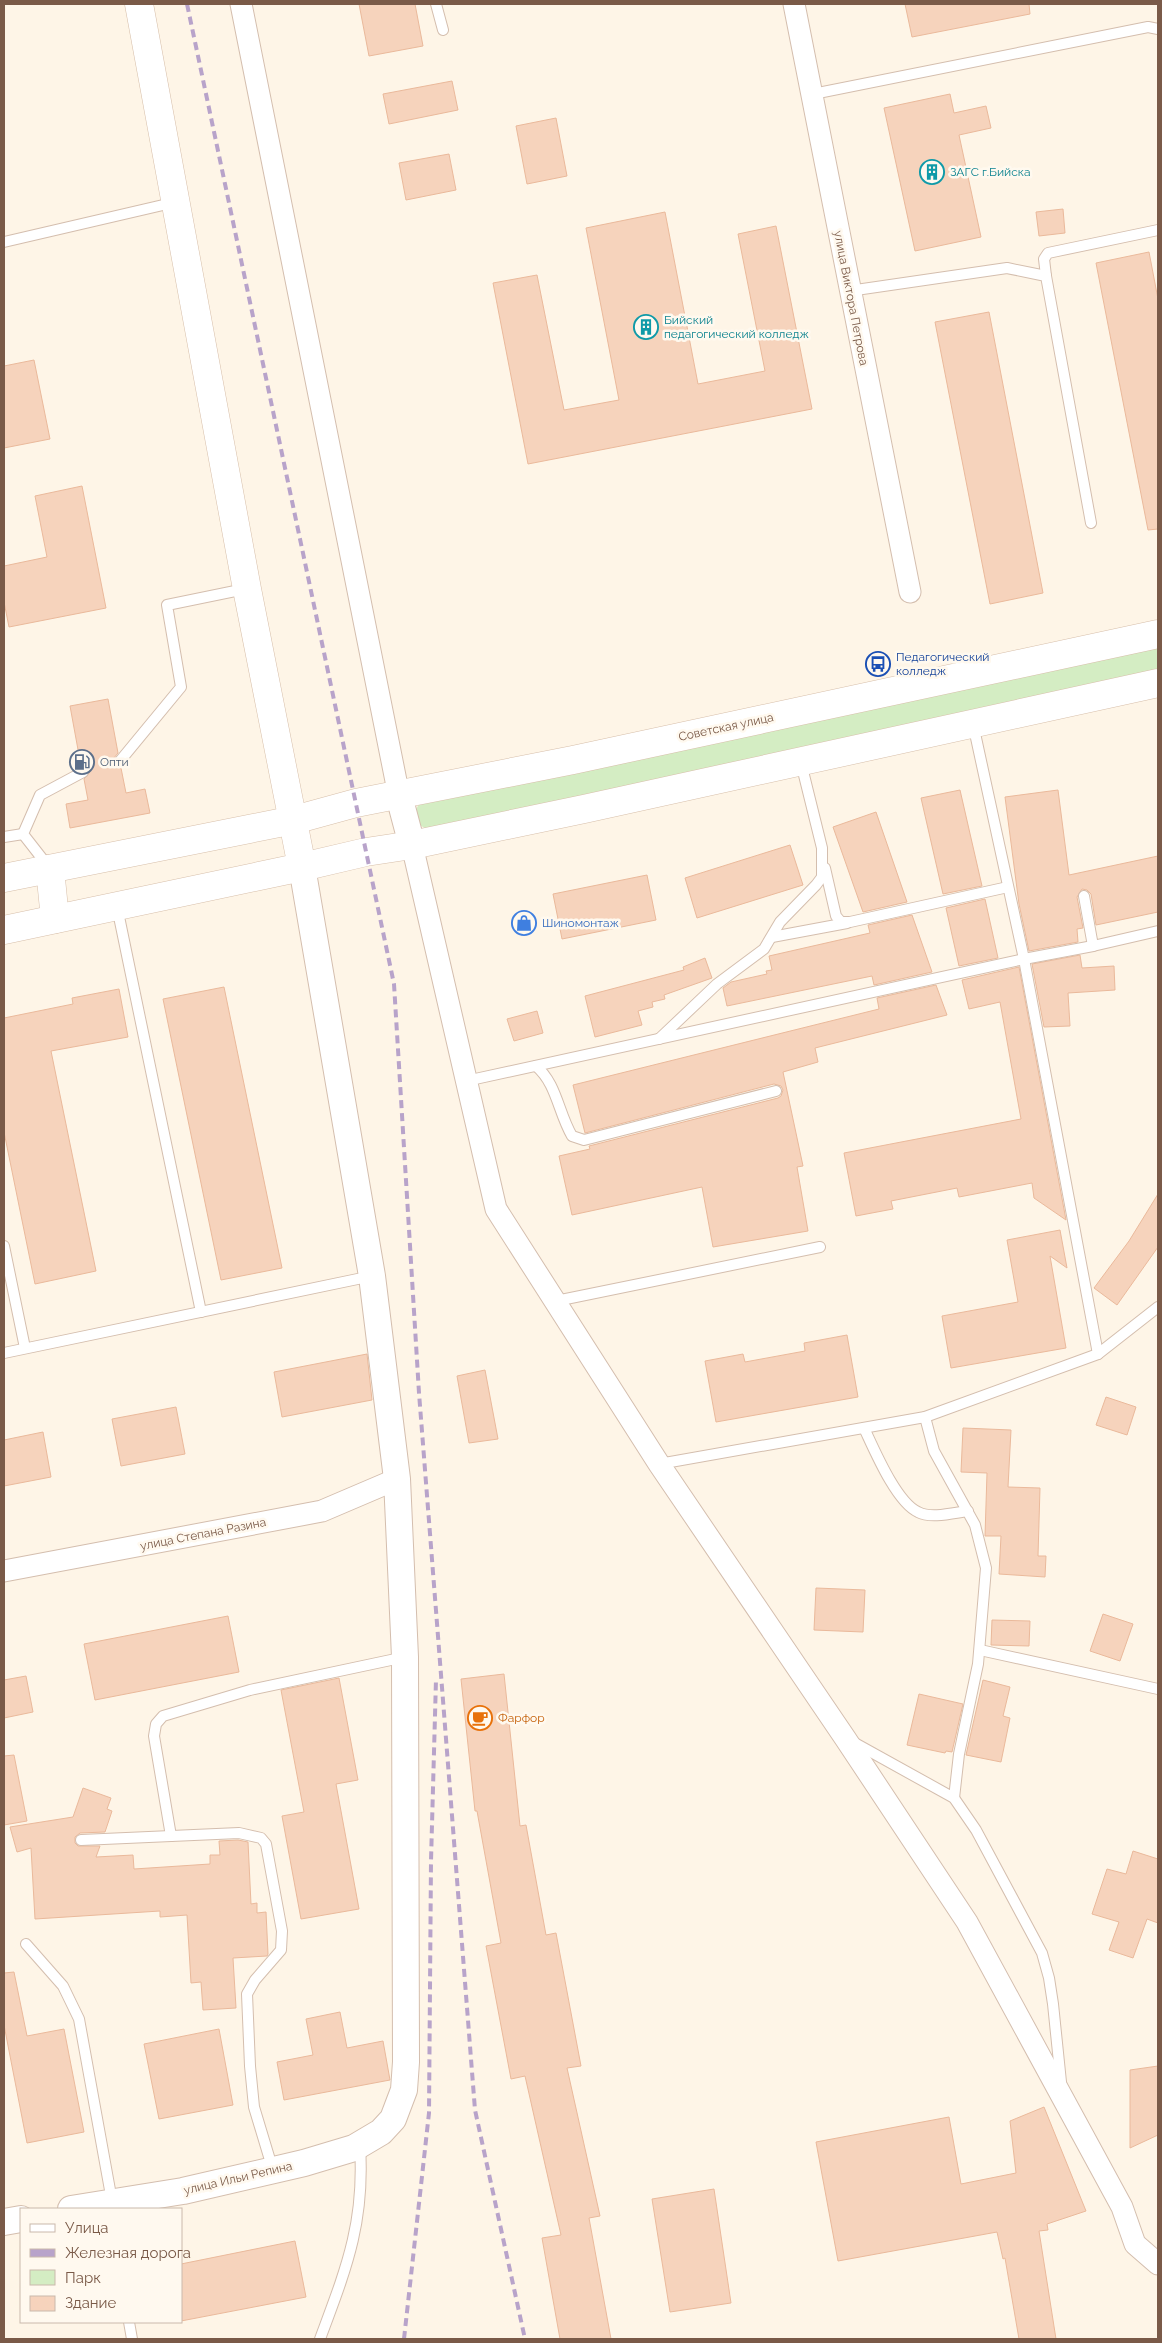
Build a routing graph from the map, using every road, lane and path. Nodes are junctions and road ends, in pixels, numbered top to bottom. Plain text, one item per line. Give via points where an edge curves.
1 (139, 4) edge
2 (241, 4) edge
3 (436, 4) edge
4 (794, 4) edge
5 (1158, 29) edge
6 (443, 30) dead end
7 (813, 94) junction
8 (176, 202) junction
9 (1158, 230) edge
10 (4, 242) edge
11 (1046, 276) junction
12 (849, 290) junction
13 (1091, 523) dead end
14 (247, 589) junction
15 (910, 592) dead end
16 (1158, 634) edge
17 (1158, 683) edge
18 (973, 724) junction
19 (120, 761) dead end
20 (800, 761) junction
21 (83, 772) dead end
22 (399, 796) junction
23 (294, 820) junction
24 (23, 834) junction
25 (4, 837) edge
26 (412, 845) junction
27 (824, 862) junction
28 (302, 867) junction
29 (50, 869) junction
30 (4, 878) edge
31 (1008, 887) junction
32 (1084, 896) dead end
33 (117, 906) junction
34 (55, 919) junction
35 (850, 922) junction
36 (4, 930) edge
37 (1158, 931) edge
38 (772, 937) junction
39 (1093, 946) junction
40 (1024, 959) junction
41 (658, 1039) junction
42 (536, 1066) junction
43 (466, 1081) junction
44 (776, 1091) dead end
45 (4, 1246) edge
46 (820, 1247) dead end
47 (372, 1276) junction
48 (556, 1301) junction
49 (1158, 1307) edge
50 (201, 1312) junction
51 (25, 1348) junction
52 (4, 1353) edge
53 (1098, 1354) junction
54 (925, 1417) junction
55 (864, 1428) junction
56 (660, 1464) junction
57 (397, 1479) junction
58 (968, 1511) junction
59 (4, 1571) edge
60 (980, 1650) junction
61 (405, 1657) junction
62 (1158, 1689) edge
63 (845, 1738) junction
64 (954, 1798) junction
65 (171, 1836) junction
66 (81, 1840) dead end
67 (26, 1944) dead end
68 (1062, 2098) junction
69 (360, 2145) junction
70 (272, 2170) junction
71 (112, 2205) edge
72 (82, 2208) edge
73 (20, 2219) edge
74 (4, 2222) edge
75 (1158, 2264) edge
76 (129, 2323) edge
77 (132, 2339) edge
78 (320, 2339) edge

1 - 8 main road
2 - 22 street
3 - 6 lane
4 - 7 street, улица Виктора Петрова
5 - 7 lane via 1148,27
7 - 12 street, улица Виктора Петрова
8 - 10 lane
8 - 14 main road
9 - 11 lane via 1048,253 1044,259
11 - 12 lane via 1007,268
11 - 13 lane
12 - 15 street, улица Виктора Петрова
14 - 19 lane via 167,605 181,687
14 - 23 main road
16 - 22 main road, Советская улица
17 - 18 main road
18 - 20 main road
18 - 31 lane
20 - 26 main road
20 - 27 lane
21 - 24 lane via 40,795
22 - 23 main road, Советская улица via 356,803
22 - 26 street
23 - 28 main road
23 - 29 main road, Советская улица
24 - 25 lane
24 - 29 lane
26 - 28 main road
26 - 43 street
27 - 35 lane via 836,916 841,922
27 - 38 lane via 822,876 816,885 790,910
28 - 33 main road
28 - 47 street
29 - 30 main road, Советская улица
29 - 34 main road
31 - 35 lane
31 - 40 lane
32 - 39 lane
33 - 34 main road
33 - 50 lane
34 - 36 main road
35 - 38 lane
37 - 39 lane
38 - 41 lane via 755,957 724,978
39 - 40 lane
40 - 41 lane
40 - 53 lane
41 - 42 lane
42 - 43 lane
42 - 44 lane via 552,1084 572,1136 584,1140
43 - 48 street via 496,1209
45 - 51 lane
46 - 48 lane
47 - 50 lane
47 - 57 street
48 - 56 street
49 - 53 lane
50 - 51 lane
51 - 52 lane
53 - 54 lane
54 - 55 lane
54 - 58 lane via 934,1451
55 - 56 lane
55 - 58 lane via 881,1464 907,1504 918,1513
56 - 63 street
57 - 59 street, улица Степана Разина via 322,1511
57 - 61 street
58 - 60 lane via 986,1568
60 - 62 lane
60 - 64 lane via 959,1754
61 - 65 lane via 250,1690 163,1716 156,1724 154,1736
61 - 69 street, улица Ильи Репина via 404,2090 393,2118 381,2132
63 - 64 lane
63 - 68 street via 966,1922
64 - 68 lane via 976,1830 1042,1953 1053,2004
65 - 66 lane
65 - 70 lane via 240,1832 260,1838 266,1844 282,1931 281,1950 247,1994 247,2017 254,2107
67 - 71 lane via 63,1986 79,2019
68 - 75 street via 1122,2207 1135,2244
69 - 70 street, улица Ильи Репина via 332,2156
69 - 78 lane via 362,2179 357,2229 348,2264
70 - 71 street, улица Ильи Репина
71 - 72 street, улица Ильи Репина
73 - 74 street
76 - 77 lane

